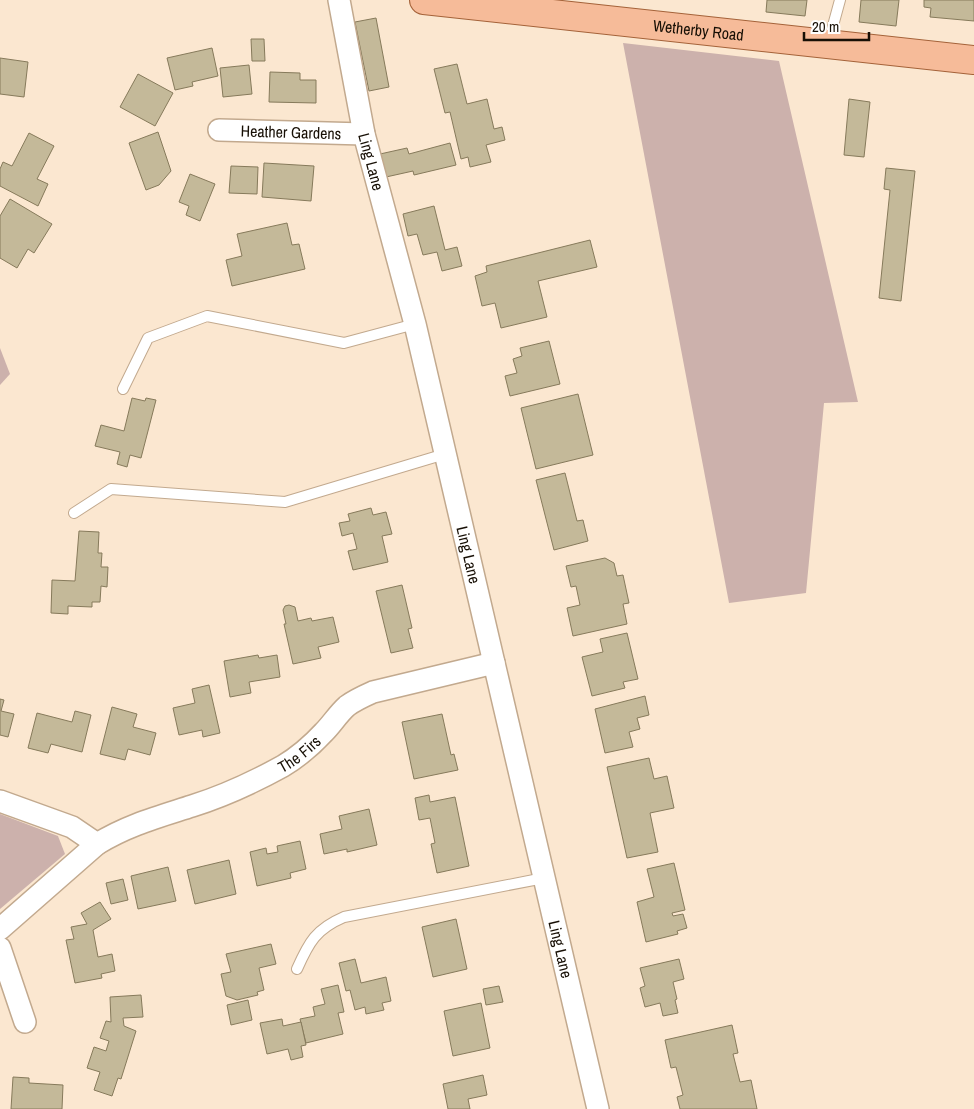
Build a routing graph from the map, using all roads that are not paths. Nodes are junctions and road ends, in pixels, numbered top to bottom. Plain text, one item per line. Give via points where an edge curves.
1 (339, 0) edge
2 (424, 0) edge
3 (840, 0) edge
4 (827, 45) junction
5 (974, 60) edge
6 (219, 130) dead end
7 (364, 134) junction
8 (415, 324) junction
9 (123, 389) dead end
10 (445, 454) junction
11 (74, 513) dead end
12 (494, 663) junction
13 (0, 801) edge
14 (97, 844) junction
15 (544, 878) junction
16 (0, 929) edge
17 (1, 953) edge
18 (297, 968) dead end
19 (25, 1022) dead end
20 (598, 1109) edge

1 - 7 street, Ling Lane
2 - 4 main road, Wetherby Road
3 - 4 lane
4 - 5 main road, Wetherby Road
6 - 7 street, Heather Gardens
7 - 8 street, Ling Lane
8 - 9 lane via 344,343 208,316 148,338
8 - 10 street, Ling Lane
10 - 11 lane via 285,502 111,489
10 - 12 street, Ling Lane
12 - 14 street, The Firs via 360,698 342,712 314,743 286,764 225,794 138,823
12 - 15 street, Ling Lane
13 - 14 street via 72,827
14 - 16 street, The Firs
15 - 18 lane via 344,917 319,931 309,942
15 - 20 street, Ling Lane
17 - 19 street

